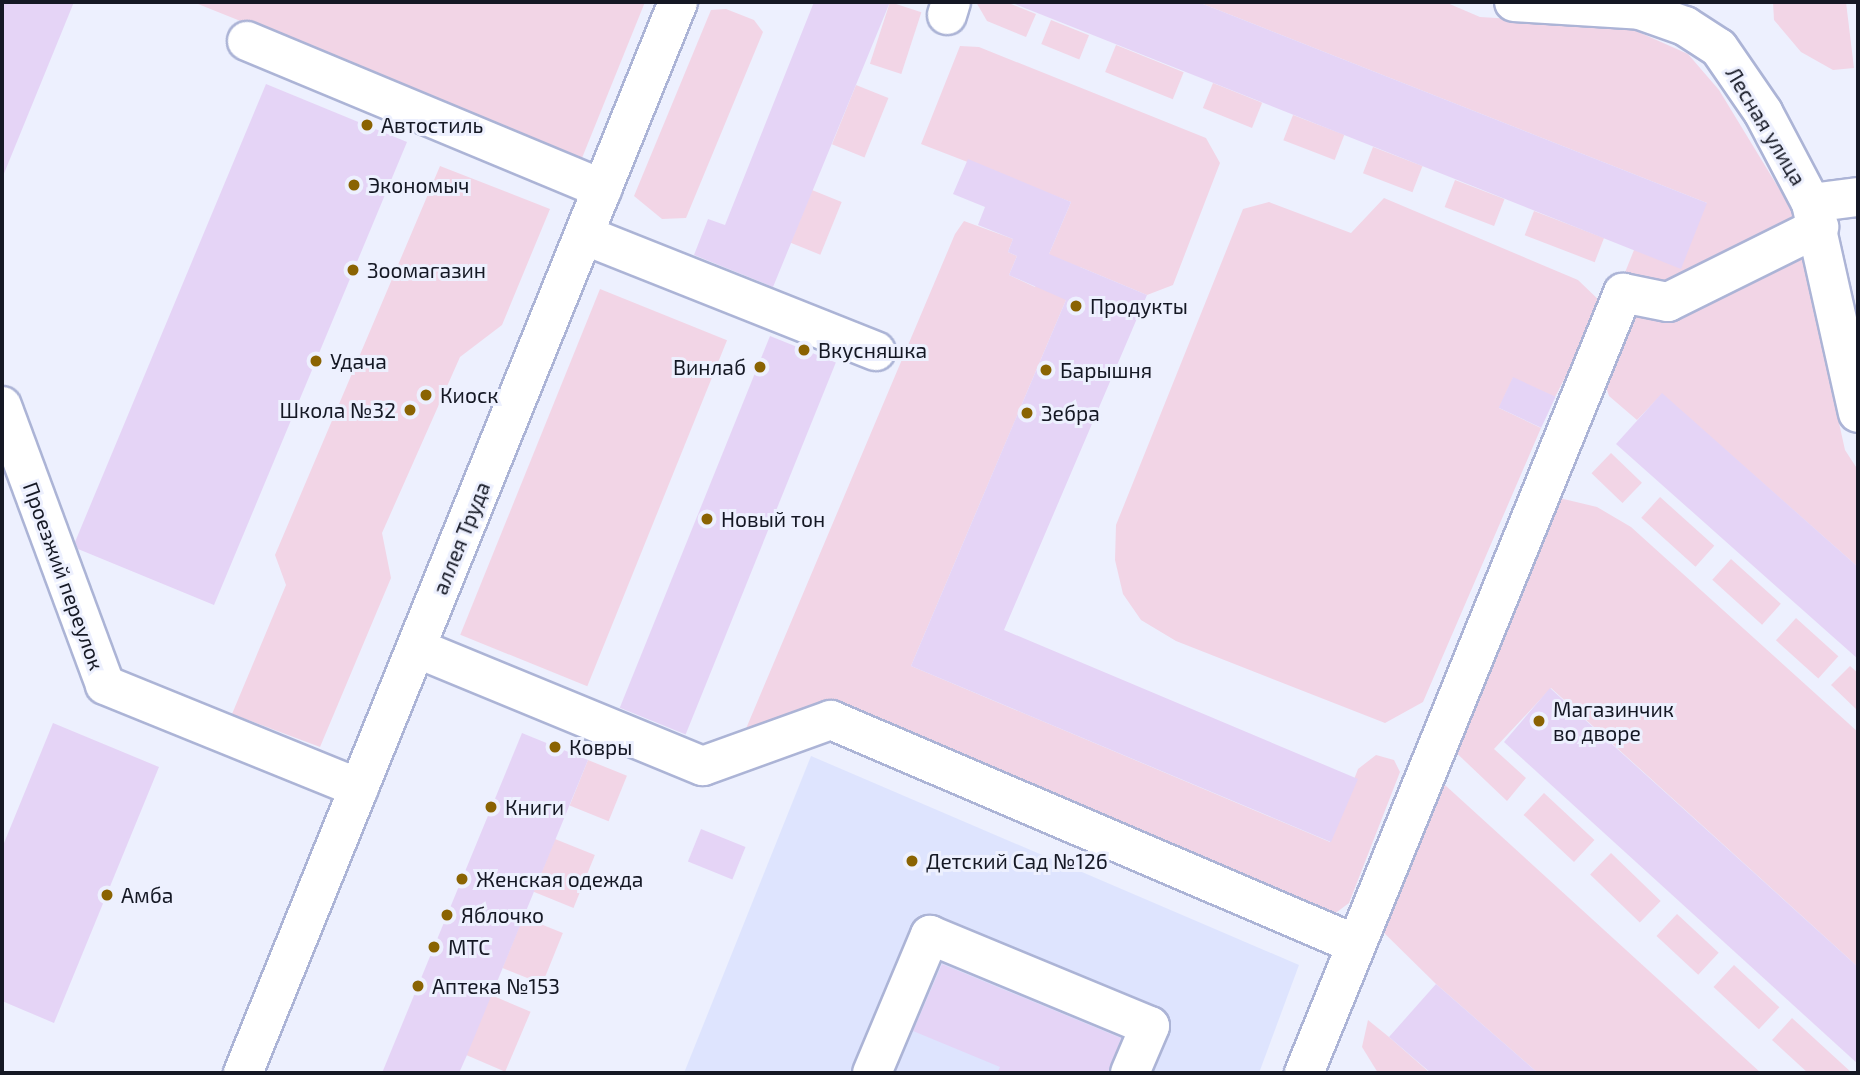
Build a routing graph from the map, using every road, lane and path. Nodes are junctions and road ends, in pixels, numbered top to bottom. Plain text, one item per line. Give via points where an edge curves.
1 (678, 2) edge
2 (1514, 2) edge
3 (247, 41) dead end
4 (602, 189) junction
5 (1858, 197) edge
6 (1815, 215) junction
7 (584, 235) junction
8 (876, 351) dead end
9 (2, 406) edge
10 (1858, 413) edge
11 (416, 648) junction
12 (359, 788) junction
13 (1355, 944) junction
14 (878, 1071) edge
15 (243, 1073) edge
16 (1130, 1073) edge
17 (1304, 1073) edge

1 - 4 street, аллея Труда
2 - 6 street, Лесная улица via 1640,9 1685,26 1719,48 1763,112
3 - 4 street
4 - 7 street, аллея Труда
5 - 6 street
6 - 10 street, Лесная улица
6 - 13 street via 1668,302 1623,293
7 - 8 street
7 - 11 street, аллея Труда
9 - 12 street, Проезжий переулок via 105,685 201,739
11 - 12 street, аллея Труда
11 - 13 street via 703,766 831,720
12 - 15 street, аллея Труда
13 - 17 street
14 - 16 street via 930,935 1150,1026

